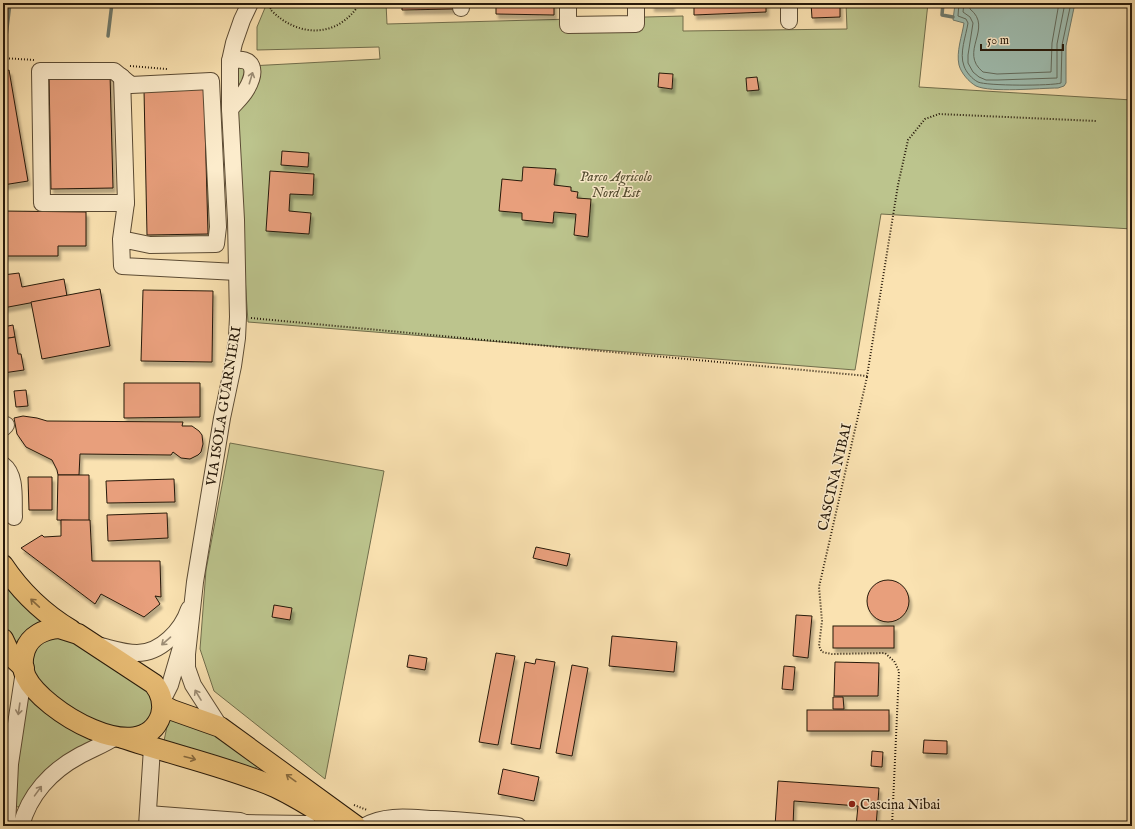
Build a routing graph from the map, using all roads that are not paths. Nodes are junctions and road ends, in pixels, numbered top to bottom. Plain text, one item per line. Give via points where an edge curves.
1 (250, 3) edge
2 (568, 3) edge
3 (636, 3) edge
4 (789, 3) edge
5 (789, 21) dead end
6 (230, 61) junction
7 (122, 77) junction
8 (230, 109) junction
9 (126, 203) junction
10 (121, 239) junction
11 (237, 272) junction
12 (3, 465) edge
13 (14, 517) dead end
14 (3, 565) edge
15 (195, 582) junction
16 (191, 616) junction
17 (3, 639) edge
18 (85, 639) junction
19 (24, 669) junction
20 (162, 702) junction
21 (220, 727) junction
22 (118, 736) junction
23 (152, 748) junction
24 (147, 820) edge
25 (246, 824) edge
26 (307, 824) dead end
27 (7, 826) edge
28 (21, 826) edge
29 (341, 826) edge
30 (356, 826) edge
31 (365, 826) edge
32 (518, 826) edge

1 - 6 street, VIA ISOLA GUARNIERI via 237,34
2 - 3 street via 568,25 636,24
4 - 5 street
6 - 8 street, VIA ISOLA GUARNIERI
8 -> 6 street via 245,91 253,70 247,60
7 - 9 street
7 - 9 street via 114,71 40,71 42,203
7 - 10 street via 131,84 211,81 218,227 216,244 150,245
8 - 11 street, VIA ISOLA GUARNIERI
9 - 10 street
10 - 11 street via 122,266
11 - 15 street, VIA ISOLA GUARNIERI via 238,317 234,361
12 - 13 street via 13,478
18 -> 14 main road via 37,606
15 - 16 street, VIA ISOLA GUARNIERI
15 -> 18 street, VIA ISOLA GUARNIERI via 184,618 170,638 154,650 133,653
16 - 20 street, VIA ISOLA GUARNIERI via 170,685
21 -> 16 street, VIA ISOLA GUARNIERI via 198,695 189,676 187,654
17 - 19 main road via 11,656
18 - 19 main road via 59,628 39,633 26,647
18 - 20 main road via 150,681 157,688
19 - 22 main road via 33,687 59,711 86,727
19 -> 27 street via 10,764
20 - 21 main road via 172,710
20 - 22 main road via 160,716 149,731 135,737
30 -> 21 main road
22 - 23 main road
28 -> 22 street via 34,797 51,775 74,759
23 - 24 street
23 -> 29 main road via 271,786 302,801
24 - 25 street via 240,821
25 - 26 street
31 - 32 street via 381,820 402,818

